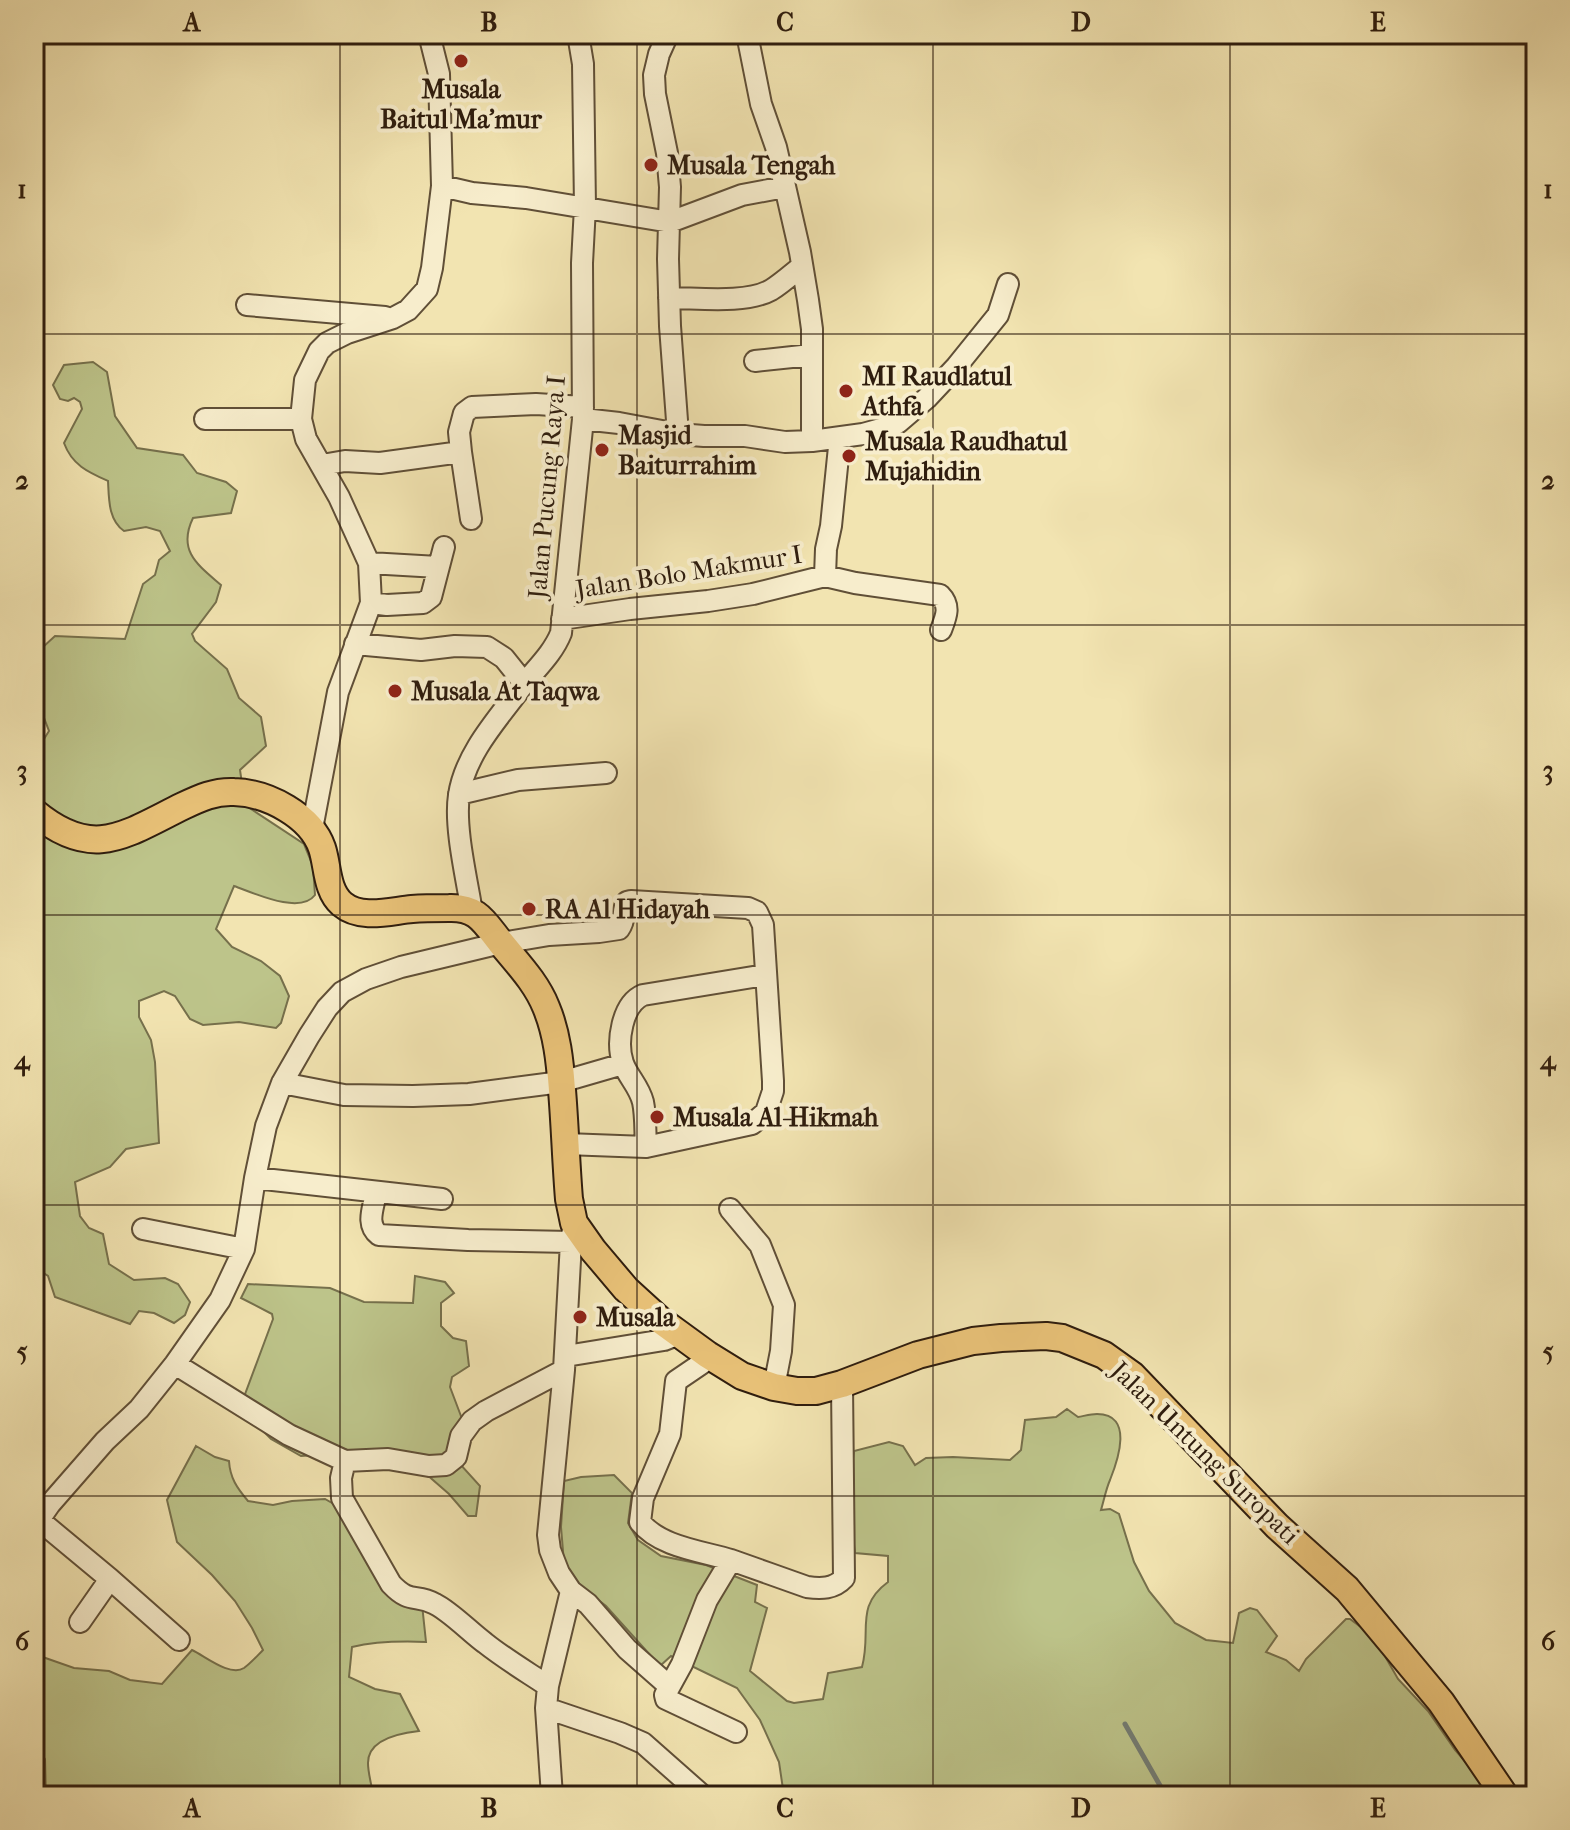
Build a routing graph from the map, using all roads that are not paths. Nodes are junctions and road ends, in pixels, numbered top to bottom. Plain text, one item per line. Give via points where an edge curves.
1 (429, 34) edge
2 (578, 34) edge
3 (668, 34) edge
4 (747, 34) edge
5 (442, 186) junction
6 (785, 187) junction
7 (585, 207) junction
8 (670, 222) junction
9 (802, 266) junction
10 (1008, 284) dead end
11 (669, 298) junction
12 (247, 305) dead end
13 (393, 318) junction
14 (811, 355) junction
15 (755, 361) dead end
16 (583, 413) junction
17 (205, 419) dead end
18 (301, 419) junction
19 (678, 434) junction
20 (840, 437) junction
21 (812, 441) junction
22 (461, 452) junction
23 (322, 465) junction
24 (471, 519) dead end
25 (369, 563) junction
26 (825, 576) junction
27 (371, 603) junction
28 (562, 619) junction
29 (941, 630) dead end
30 (355, 644) junction
31 (524, 683) junction
32 (606, 773) dead end
33 (459, 794) junction
34 (34, 812) edge
35 (312, 829) junction
36 (472, 912) junction
37 (501, 943) junction
38 (765, 975) junction
39 (623, 1064) junction
40 (561, 1082) junction
41 (282, 1083) junction
42 (566, 1144) junction
43 (646, 1147) junction
44 (255, 1178) junction
45 (376, 1192) junction
46 (442, 1199) dead end
47 (730, 1209) dead end
48 (143, 1229) dead end
49 (573, 1232) junction
50 (244, 1249) junction
51 (679, 1334) junction
52 (708, 1355) junction
53 (565, 1362) junction
54 (175, 1364) junction
55 (842, 1384) junction
56 (774, 1387) junction
57 (345, 1461) junction
58 (36, 1524) edge
59 (731, 1560) junction
60 (110, 1579) junction
61 (571, 1591) junction
62 (80, 1622) dead end
63 (179, 1640) dead end
64 (548, 1686) junction
65 (669, 1686) junction
66 (546, 1708) junction
67 (736, 1732) dead end
68 (552, 1796) edge
69 (703, 1796) edge
70 (1505, 1796) edge

1 - 5 street via 439,74
2 - 7 street, Jalan Pucung Raya I
3 - 8 street via 654,75 667,153
4 - 6 street
5 - 7 street
5 - 13 street via 427,289
6 - 8 street via 742,195
6 - 9 street
7 - 8 street
7 - 16 street, Jalan Pucung Raya I
8 - 11 street
9 - 11 street via 759,294
9 - 14 street
10 - 20 street via 998,315 927,398 892,426
11 - 19 street
12 - 13 street
13 - 18 street via 347,333 319,351 305,380
14 - 15 street
14 - 21 street
16 - 19 street
16 - 22 street via 536,404 472,407 461,423
16 - 28 street, Jalan Pucung Raya I
17 - 18 street
18 - 23 street
19 - 21 street
20 - 21 street
20 - 26 street, Jalan Bolo Makmur I
22 - 23 street
22 - 24 street
23 - 25 street
25 - 27 street
25 - 27 street via 441,557 431,597 423,603
26 - 28 street, Jalan Bolo Makmur I via 753,594
26 - 29 street, Jalan Bolo Makmur I via 940,595 947,605
27 - 30 street
28 - 31 street, Jalan Pucung Raya I via 556,646
30 - 31 street via 487,647
30 - 35 street via 338,692
31 - 33 street, Jalan Pucung Raya I via 480,743
32 - 33 street via 518,780
33 - 36 street, Jalan Pucung Raya I
34 - 35 main road via 67,834 114,839 195,800 238,792 276,803
35 - 36 main road via 335,895 354,912
36 - 37 main road, Jalan Untung Suropati
37 - 38 street via 619,929 624,906 631,901 748,908 757,912 763,925
37 - 40 main road, Jalan Untung Suropati via 546,1006
37 - 41 street via 401,967 342,992
38 - 39 street via 635,998 622,1031
38 - 43 street via 773,1081 766,1112 742,1127
39 - 40 street
39 - 43 street via 643,1104
40 - 41 street via 413,1096 344,1095
40 - 42 main road, Jalan Untung Suropati
41 - 44 street
42 - 43 street
42 - 49 main road, Jalan Untung Suropati
44 - 45 street
44 - 50 street
45 - 46 street
45 - 49 street via 370,1223 379,1235 468,1240
47 - 56 street via 760,1245 784,1305
48 - 50 street
49 - 51 main road, Jalan Untung Suropati via 626,1289
49 - 53 street
50 - 54 street via 220,1300
51 - 52 main road, Jalan Untung Suropati
51 - 53 street via 570,1355
52 - 56 main road, Jalan Untung Suropati via 742,1376
52 - 59 street via 676,1381 670,1434 643,1498 640,1522 666,1541
53 - 57 street via 472,1421 456,1457 446,1465
53 - 61 street via 548,1535 559,1573
54 - 57 street via 289,1435
54 - 58 street
55 - 56 main road, Jalan Untung Suropati via 816,1391
55 - 59 street via 844,1578 817,1589
55 - 70 main road, Jalan Untung Suropati via 973,1341 1046,1336 1104,1355 1132,1375 1277,1526 1347,1589 1441,1702
57 - 64 street via 342,1498 391,1584 401,1595 435,1604
58 - 60 street
59 - 65 street
60 - 62 street
60 - 63 street
61 - 64 street
61 - 65 street
64 - 66 street
65 - 67 street via 666,1699
66 - 68 street
66 - 69 street via 643,1743

